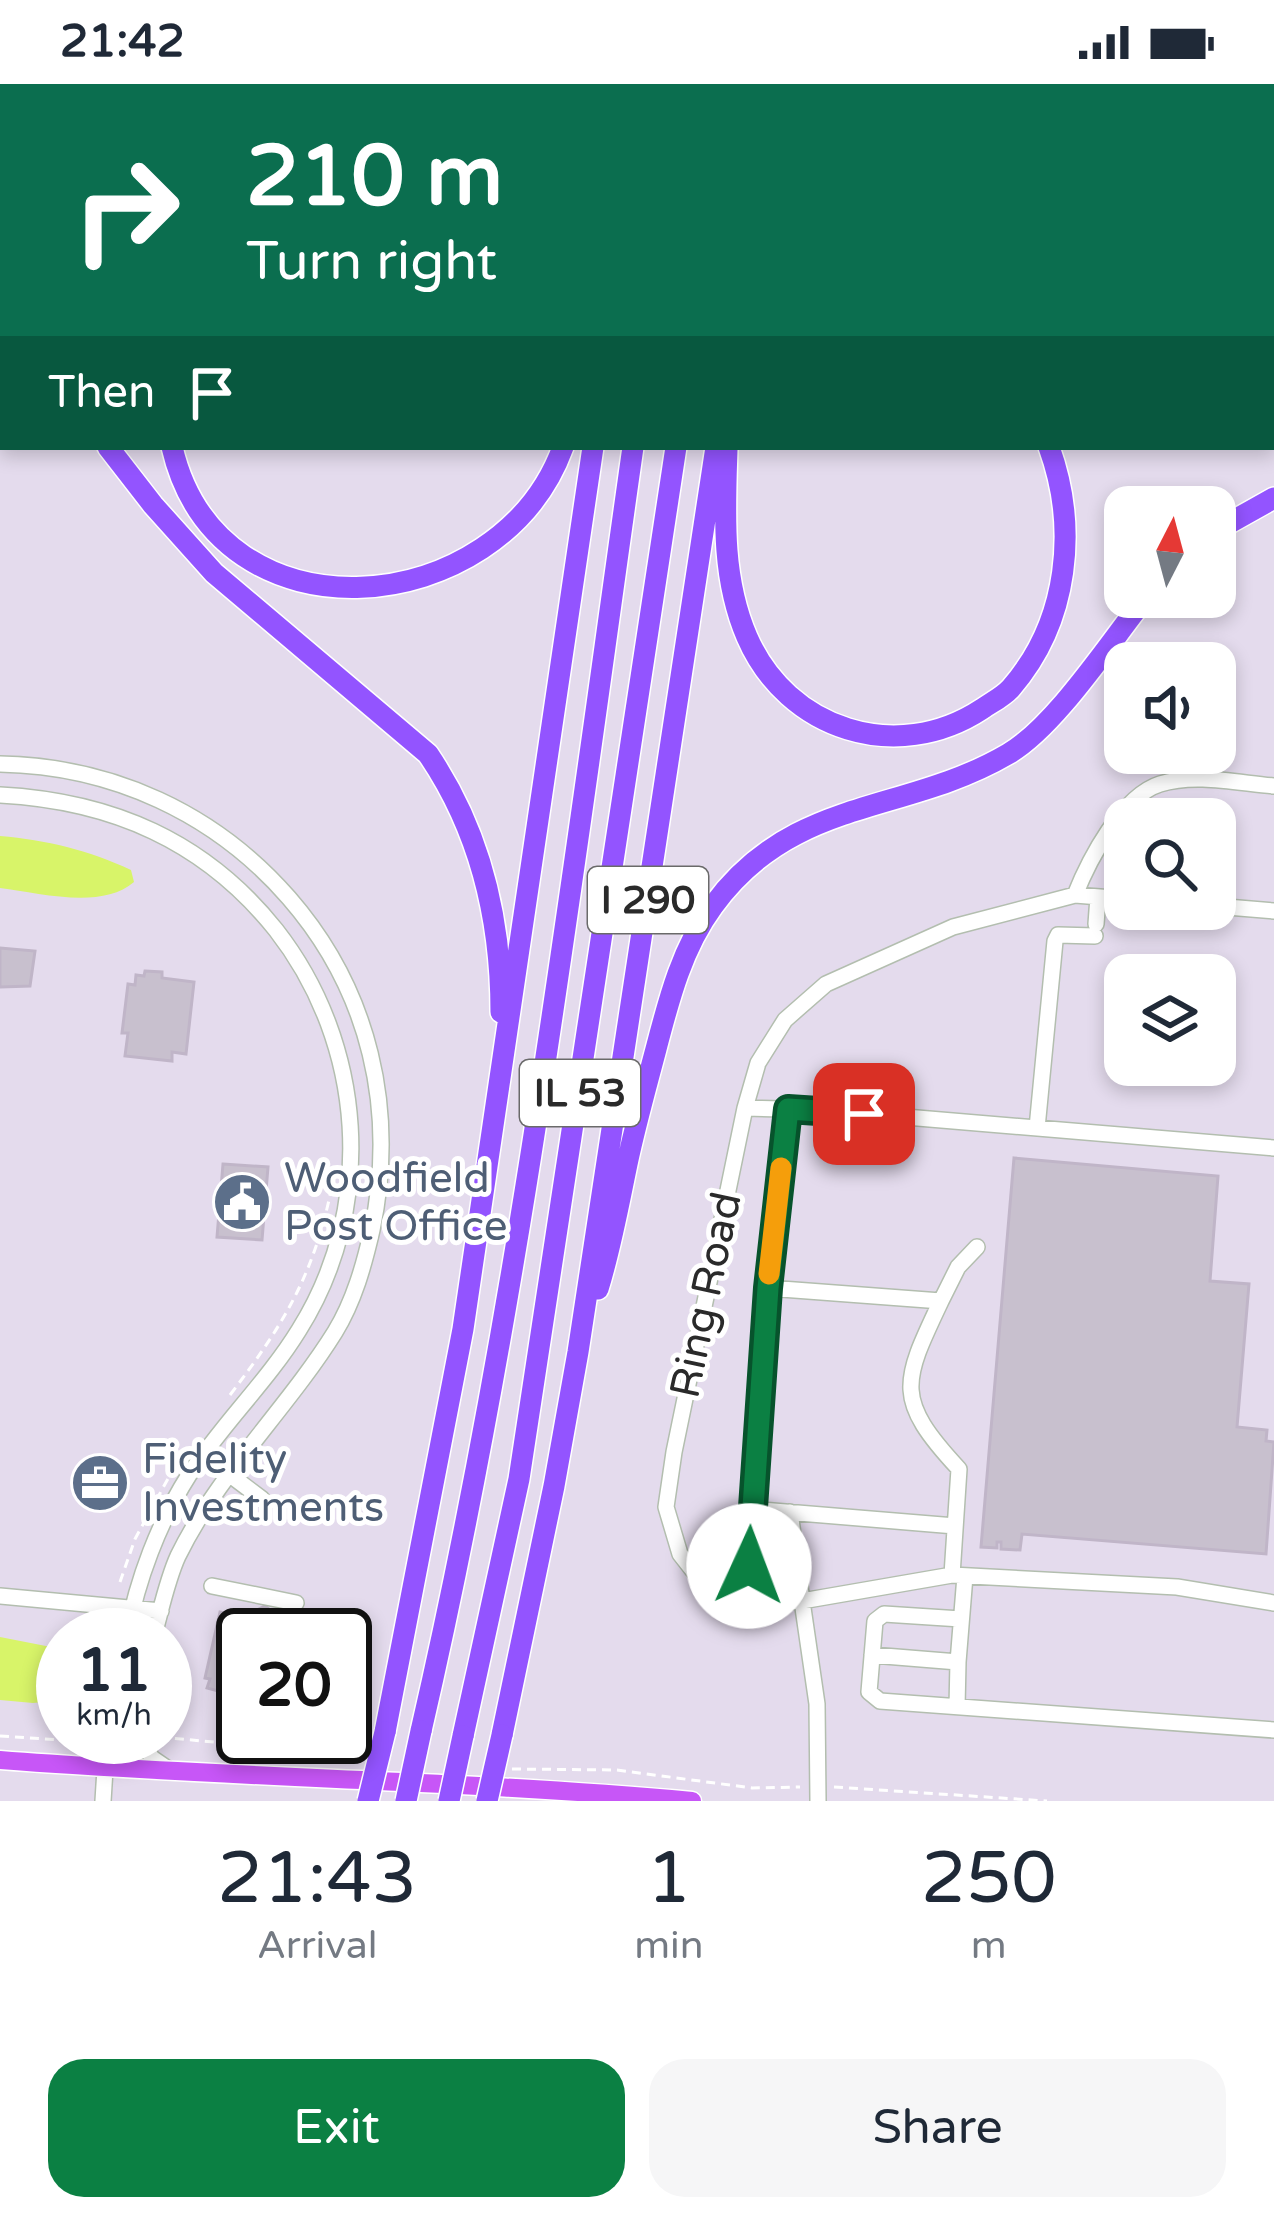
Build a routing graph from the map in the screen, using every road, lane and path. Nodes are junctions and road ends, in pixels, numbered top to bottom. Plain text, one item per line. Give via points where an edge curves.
1 (111, 450) edge
2 (173, 450) edge
3 (560, 450) edge
4 (593, 450) edge
5 (633, 450) edge
6 (676, 450) edge
7 (716, 450) edge
8 (727, 450) edge
9 (1050, 450) edge
10 (1274, 498) edge
11 (1236, 519) edge
12 (1129, 618) edge
13 (0, 764) edge
14 (1274, 786) edge
15 (0, 795) edge
16 (1075, 895) junction
17 (1098, 897) junction
18 (1104, 897) edge
19 (1236, 908) edge
20 (1274, 911) edge
21 (501, 1089) junction
22 (745, 1108) junction
23 (788, 1109) junction
24 (1037, 1128) junction
25 (1274, 1148) edge
26 (334, 1173) dead end
27 (977, 1247) dead end
28 (768, 1288) junction
29 (941, 1301) junction
30 (578, 1352) junction
31 (221, 1406) dead end
32 (205, 1456) junction
33 (176, 1467) dead end
34 (230, 1474) junction
35 (262, 1498) dead end
36 (751, 1509) junction
37 (790, 1512) junction
38 (955, 1526) junction
39 (749, 1566) dead end
40 (958, 1575) junction
41 (120, 1582) dead end
42 (212, 1586) dead end
43 (0, 1596) edge
44 (802, 1601) junction
45 (1274, 1603) edge
46 (296, 1604) dead end
47 (122, 1608) edge
48 (132, 1608) edge
49 (161, 1608) edge
50 (962, 1619) junction
51 (872, 1655) junction
52 (958, 1662) junction
53 (957, 1708) junction
54 (1274, 1730) edge
55 (0, 1736) edge
56 (36, 1738) edge
57 (0, 1760) edge
58 (106, 1764) edge
59 (161, 1764) edge
60 (106, 1768) junction
61 (173, 1772) junction
62 (842, 1787) dead end
63 (584, 1796) edge
64 (104, 1801) edge
65 (368, 1801) edge
66 (406, 1801) edge
67 (449, 1801) edge
68 (488, 1801) edge
69 (692, 1801) edge
70 (818, 1801) edge
71 (1047, 1801) edge

1 - 21 highway via 214,573 395,724 451,788 475,838 501,951
2 - 3 highway via 206,523 232,547 273,574 346,589 397,584 477,553 541,489
4 - 21 highway, I 290
5 - 66 highway, IL 53, bridge via 480,1462
6 - 67 highway, IL 53, bridge via 519,1479
7 - 30 highway, I 290
8 - 9 highway via 725,537 734,598 757,657 786,696 833,726 906,738 958,724 1009,692 1049,625 1066,542
10 - 11 highway
12 - 30 highway via 1013,752 811,824 754,860 711,908 667,1008 613,1244
13 - 34 street via 98,776 203,823 256,861 304,916 358,1011 377,1077 384,1146 362,1274 338,1328
14 - 16 street via 1156,785 1092,852
15 - 32 street via 103,808 211,866 254,902 297,958 320,997 346,1079 351,1162 335,1250 302,1326
16 - 17 street, Ring Road
16 - 22 street, Ring Road via 953,927 826,984 785,1020 758,1063
17 - 18 street, Ring Road
17 - 24 street via 1095,930 1054,941
19 - 20 street
21 - 65 highway, I 290, bridge via 464,1329
22 - 23 street
22 - 44 street, Ring Road via 666,1507 680,1554 709,1591 752,1603
23 - 24 street
23 - 28 street
24 - 25 street
26 - 31 path via 324,1226 287,1316
27 - 29 street
28 - 29 street
28 - 36 street
29 - 38 street via 910,1382 927,1435 959,1469
30 - 68 highway, I 290, bridge
32 - 34 street
32 - 48 street via 157,1539
33 - 41 path
34 - 35 street
34 - 49 street via 177,1558
36 - 37 street
36 - 39 street
37 - 38 street
37 - 44 street
38 - 40 street
40 - 44 street
40 - 45 street via 1177,1587
40 - 50 street
42 - 46 street
43 - 47 street
44 - 70 street via 817,1704
50 - 51 street via 884,1614 875,1621
50 - 52 street
51 - 52 street
51 - 53 street via 869,1692 880,1701
52 - 53 street
53 - 54 street
55 - 56 path
57 - 60 main road
58 - 60 street
59 - 61 street
60 - 61 main road
60 - 64 street
61 - 63 main road
62 - 71 path
63 - 69 main road

